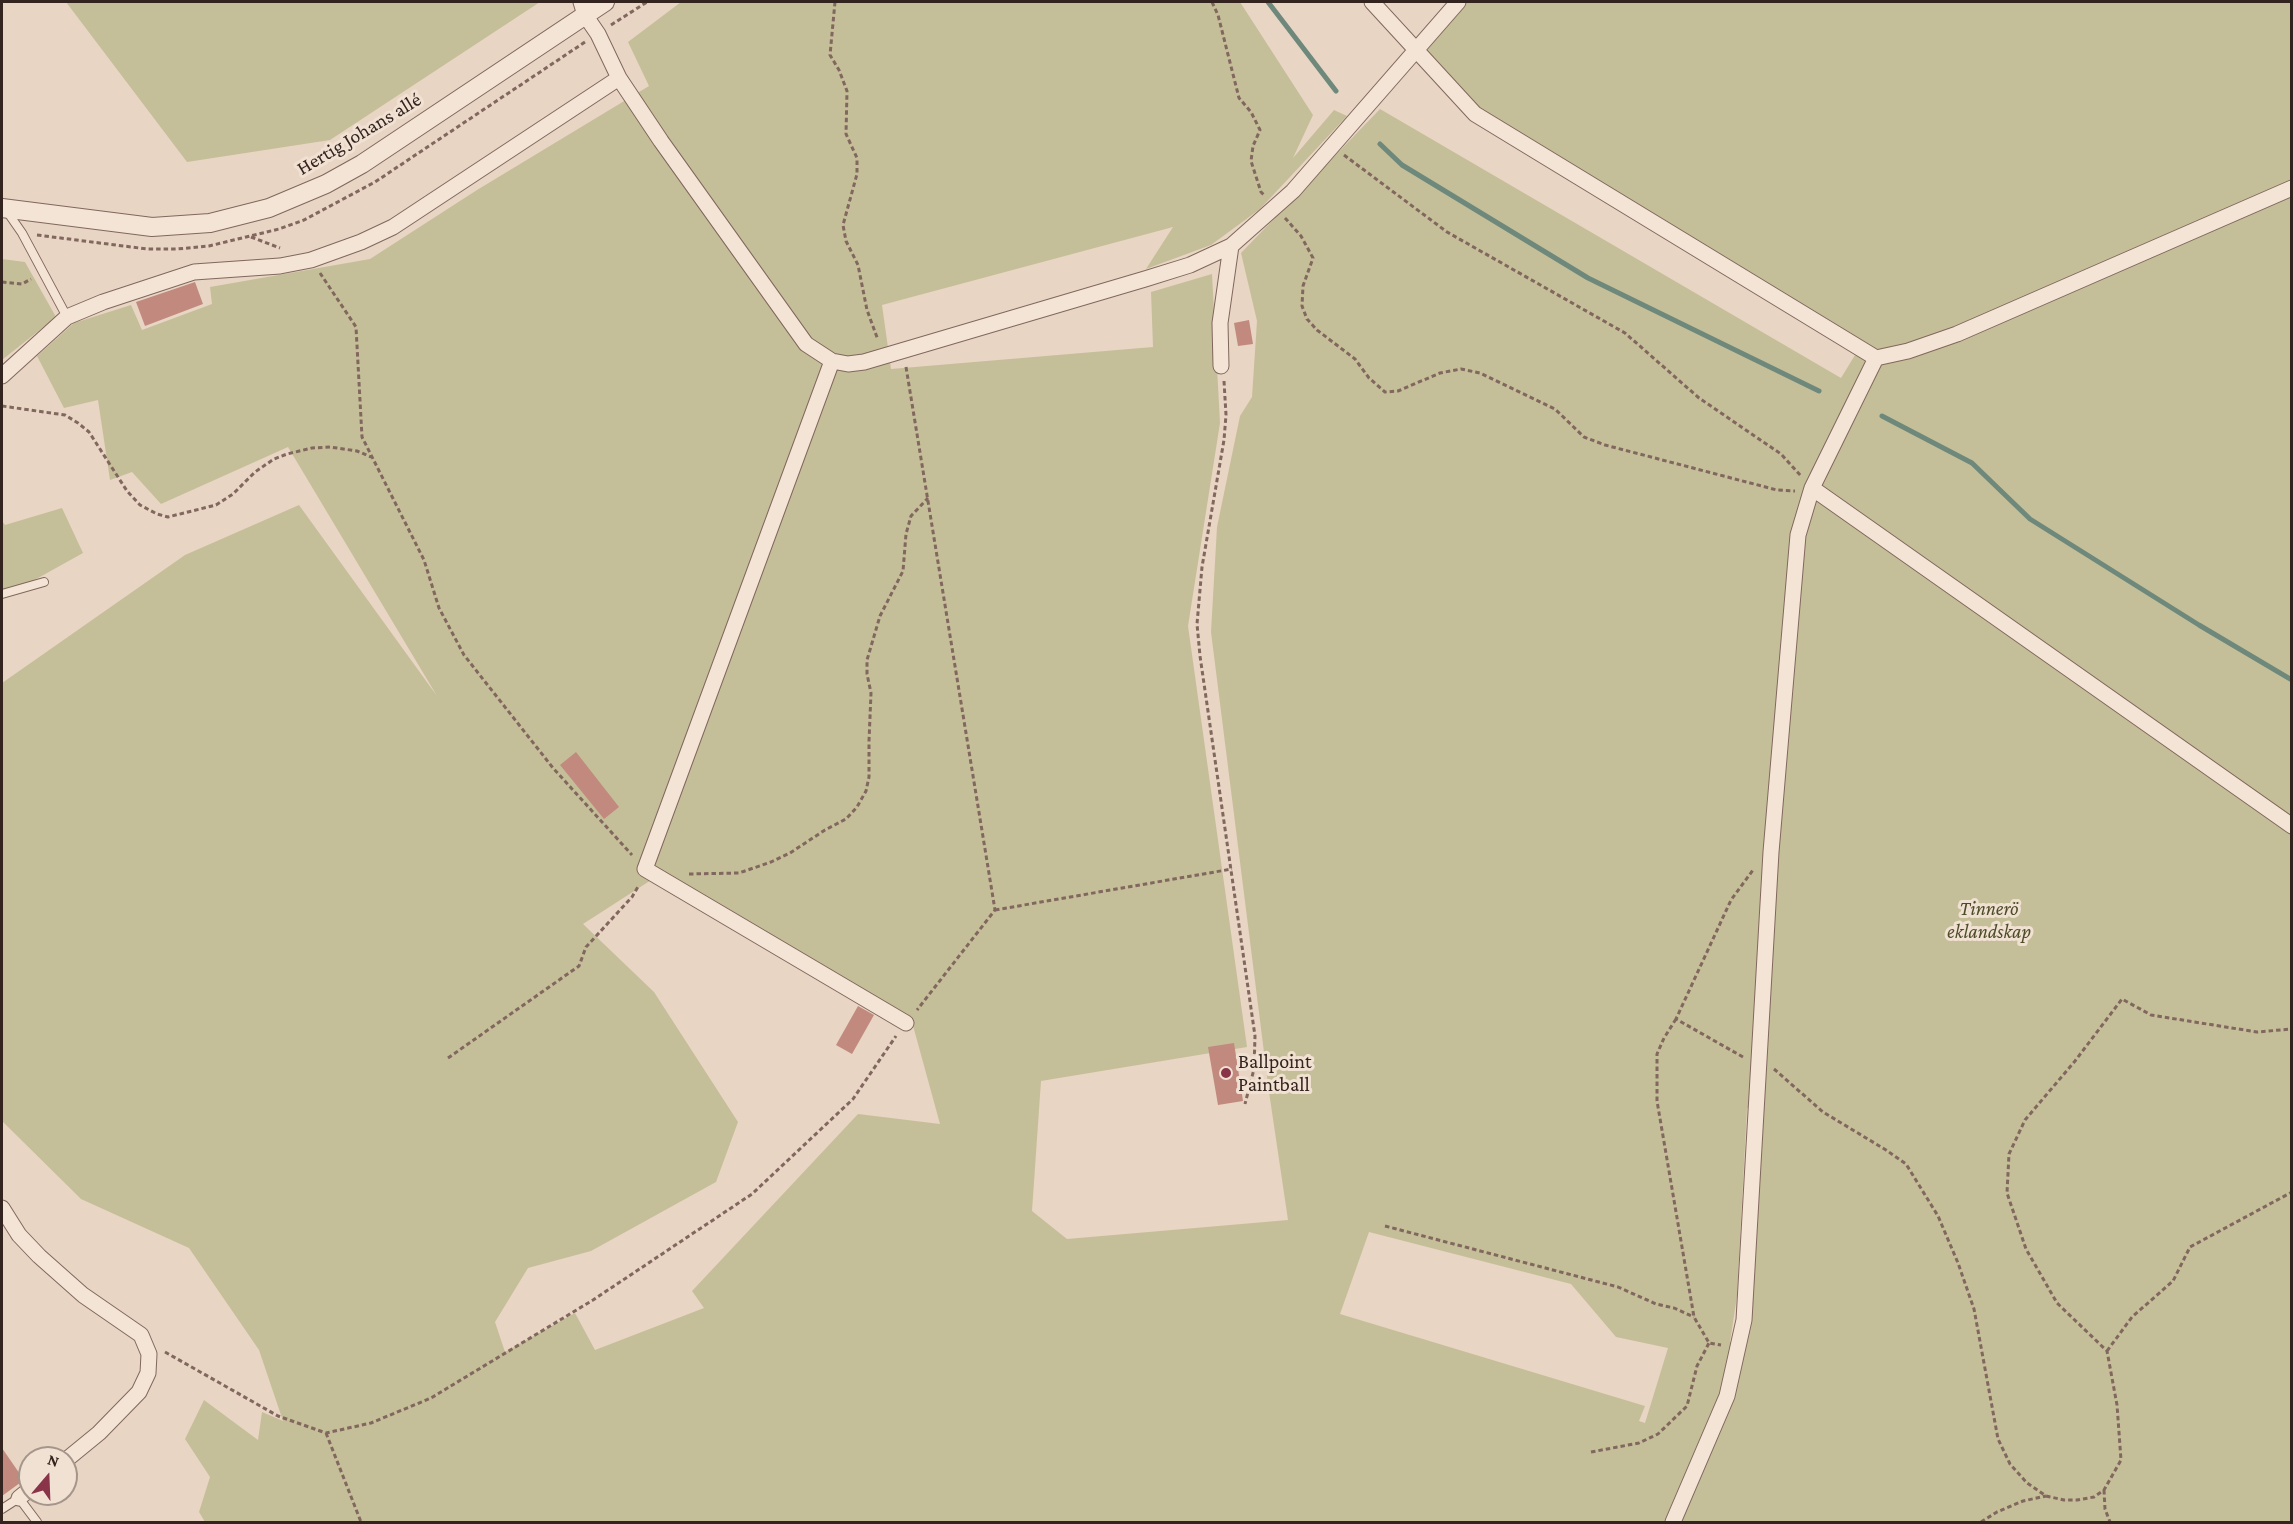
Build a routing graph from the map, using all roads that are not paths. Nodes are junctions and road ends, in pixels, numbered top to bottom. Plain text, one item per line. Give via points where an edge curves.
1 (605, 2) edge
2 (1372, 2) edge
3 (1458, 2) edge
4 (583, 8) edge
5 (1415, 49) junction
6 (619, 78) junction
7 (2292, 188) edge
8 (2, 207) edge
9 (1231, 246) junction
10 (67, 317) junction
11 (1876, 358) junction
12 (832, 362) junction
13 (1221, 366) road end
14 (2, 376) edge
15 (1812, 490) junction
16 (44, 582) dead end
17 (2, 594) edge
18 (2292, 826) edge
19 (906, 1023) road end
20 (2, 1208) edge
21 (78, 1450) edge
22 (18, 1499) edge
23 (30, 1506) edge
24 (2, 1509) edge
25 (37, 1522) edge
26 (1673, 1522) edge

1 - 4 street, Hertig Johans allé
2 - 5 street
3 - 5 street
4 - 6 street
4 - 8 street, Hertig Johans allé via 362,164 269,208 210,223 152,227
5 - 9 street via 1333,146 1275,208
5 - 11 street via 1475,114
6 - 10 street via 393,227 361,242 311,260 280,266 194,272
6 - 12 street via 806,344
7 - 11 street via 1958,334
8 - 10 lane via 21,233
9 - 12 street via 1190,265 887,355 848,364
9 - 13 street via 1220,323
10 - 14 street
11 - 15 street
12 - 19 street via 645,869
15 - 18 street
15 - 26 street via 1798,535 1771,852 1744,1320 1727,1396
16 - 17 lane
20 - 21 street via 39,1257 83,1295 135,1330 147,1344 148,1373 139,1392
22 - 24 lane
23 - 25 lane

